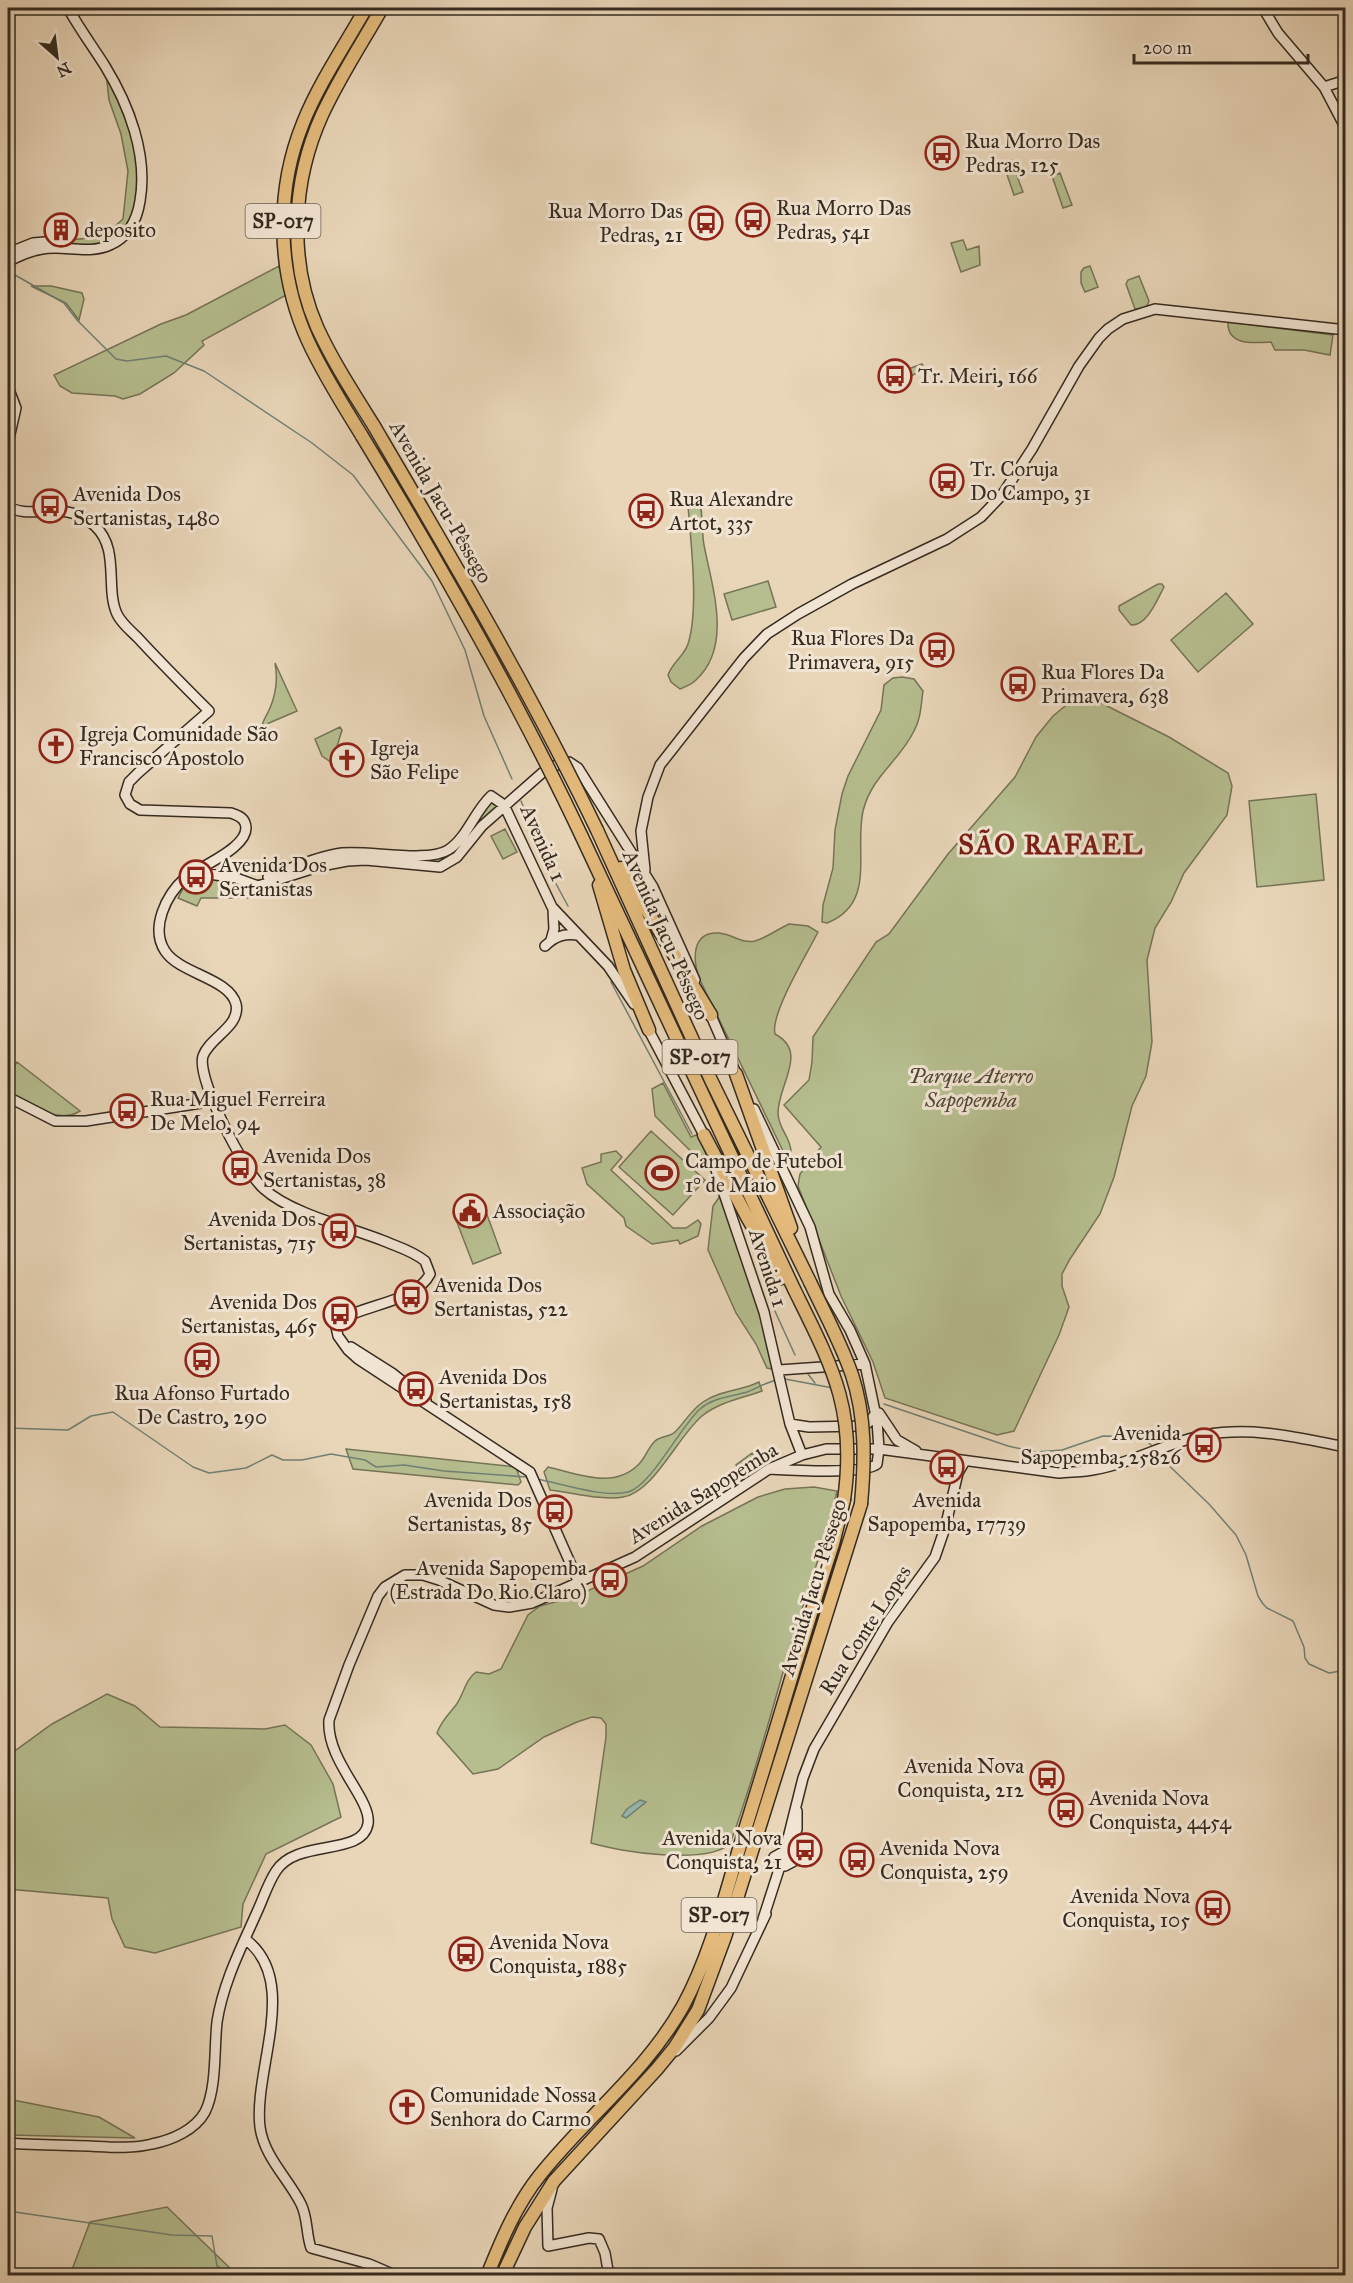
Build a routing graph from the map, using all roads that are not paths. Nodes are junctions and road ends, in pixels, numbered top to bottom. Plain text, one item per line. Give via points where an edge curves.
1 (68, 8) edge
2 (366, 8) edge
3 (382, 8) edge
4 (1263, 8) edge
5 (1346, 80) edge
6 (1324, 87) junction
7 (1346, 129) edge
8 (56, 244) junction
9 (8, 253) edge
10 (8, 262) edge
11 (1346, 330) edge
12 (8, 387) edge
13 (8, 443) edge
14 (8, 506) edge
15 (504, 805) junction
16 (641, 842) junction
17 (629, 848) junction
18 (606, 850) junction
19 (591, 855) junction
20 (194, 872) junction
21 (646, 875) junction
22 (255, 885) junction
23 (552, 907) junction
24 (578, 935) junction
25 (711, 1016) junction
26 (649, 1030) junction
27 (736, 1074) junction
28 (8, 1097) edge
29 (214, 1101) junction
30 (704, 1135) junction
31 (804, 1269) junction
32 (794, 1287) junction
33 (341, 1342) junction
34 (865, 1364) junction
35 (779, 1372) junction
36 (398, 1386) junction
37 (415, 1390) junction
38 (431, 1406) junction
39 (875, 1409) junction
40 (790, 1424) junction
41 (1346, 1448) edge
42 (879, 1449) junction
43 (802, 1455) junction
44 (924, 1455) junction
45 (952, 1459) junction
46 (964, 1461) junction
47 (769, 1469) junction
48 (958, 1473) junction
49 (579, 1583) junction
50 (796, 1805) junction
51 (793, 1844) junction
52 (783, 1858) junction
53 (245, 1939) junction
54 (657, 2069) junction
55 (8, 2143) edge
56 (554, 2181) junction
57 (547, 2224) junction
58 (525, 2227) junction
59 (397, 2276) edge
60 (487, 2276) edge
61 (502, 2276) edge
62 (609, 2276) edge

1 - 8 main road via 120,95 138,143 142,182 134,222 118,241 96,249
2 - 19 highway, Avenida Jacu-Pêssego / SP-017, bridge via 303,123 288,176 283,223 286,268 294,305 319,363 498,670
3 - 18 highway, Avenida Jacu-Pêssego / SP-017, bridge via 322,115 304,170 297,215 300,262 313,315 339,370 500,643
4 - 6 main road via 1278,33
5 - 6 main road
6 - 7 main road
8 - 9 main road via 33,243
8 - 10 main road
11 - 16 main road via 1155,309 1114,324 1079,366 1002,495 981,517 947,539 798,614 756,644 660,765 646,807
12 - 13 main road via 16,408
14 - 20 main road via 22,511 69,512 80,515 99,530 109,553 119,618 209,711 138,773 125,795 140,810 225,812 242,819 246,826 241,840
15 - 17 main road, Avenida 1 via 542,773 569,762 578,768
15 - 22 main road via 458,857 440,867 346,861
15 - 22 main road via 490,796 465,832 441,854 344,853 309,861
15 - 23 main road, Avenida 1
16 - 17 main road
16 - 21 main road
17 - 21 main road, Avenida 1
18 - 25 highway via 638,894
18 - 31 highway, Avenida Jacu-Pêssego / SP-017 via 711,1080
19 - 26 highway via 624,970
19 - 32 highway, Avenida Jacu-Pêssego / SP-017
20 - 22 main road
20 - 29 main road via 170,897 159,934 170,958 222,987 236,1004 234,1021 203,1055 202,1071
21 - 25 main road, Avenida 1
23 - 24 main road, Avenida 1
23 - 24 main road via 554,929 548,943 565,934
24 - 26 main road, Avenida 1 via 609,966
25 - 27 main road, Avenida 1
26 - 30 main road, Avenida 1
27 - 31 highway
27 - 34 main road, Avenida 1 via 799,1203 829,1294
28 - 29 main road via 55,1121 86,1121
29 - 33 main road via 245,1167 274,1197 413,1253 429,1268 430,1274 416,1290 340,1320 336,1332
30 - 32 highway via 778,1273
30 - 35 main road, Avenida 1 via 764,1312
31 - 54 highway, Avenida Jacu-Pêssego / SP-017, bridge via 858,1397 864,1439 861,1504 708,1987 687,2030
32 - 60 highway, Avenida Jacu-Pêssego / SP-017, bridge via 831,1364 842,1398 849,1459 833,1544 720,1914 694,1983 666,2034 538,2178 498,2247
33 - 36 main road via 358,1359
33 - 37 main road
34 - 35 main road
34 - 39 main road, Avenida 1
35 - 40 main road, Avenida 1
36 - 37 main road
36 - 38 main road
37 - 38 main road
38 - 49 main road via 520,1464 533,1479
39 - 40 main road via 868,1423 861,1426
39 - 42 main road, Avenida 1
39 - 44 main road via 897,1440
40 - 43 main road, Avenida 1
41 - 46 main road, Avenida Sapopemba via 1250,1432 1206,1435 1087,1471 1059,1473
42 - 43 main road, Avenida Sapopemba via 837,1449
42 - 44 main road, Avenida Sapopemba
42 - 47 main road via 877,1464 867,1469
43 - 47 main road, Avenida Sapopemba
44 - 45 main road, Avenida Sapopemba
45 - 46 main road, Avenida Sapopemba
45 - 48 main road
46 - 48 main road, Rua Conte Lopes
47 - 49 main road, Avenida Sapopemba via 635,1557
48 - 50 main road, Rua Conte Lopes via 935,1557 892,1615 829,1721 807,1765
49 - 53 main road, Avenida Sapopemba via 532,1603 509,1607 484,1601 423,1575 405,1575 385,1587 344,1676 328,1730 337,1759 365,1808 367,1828 349,1844 303,1851 283,1863
50 - 51 main road, Rua Conte Lopes
50 - 52 main road, Rua Conte Lopes
51 - 52 main road, Rua Conte Lopes
51 - 52 main road via 803,1857
52 - 54 main road via 740,1972 720,2004
53 - 55 main road via 222,1995 206,2110 194,2125 168,2140 135,2147
53 - 59 main road via 264,1960 272,1987 272,2020 260,2092 263,2139 301,2203 311,2248
54 - 56 highway, Avenida Jacu-Pêssego / SP-017
56 - 57 main road
56 - 58 highway, Avenida Jacu-Pêssego / SP-017
57 - 58 main road via 536,2221
57 - 62 main road via 548,2246 596,2238 602,2244
58 - 61 highway, Avenida Jacu-Pêssego / SP-017

